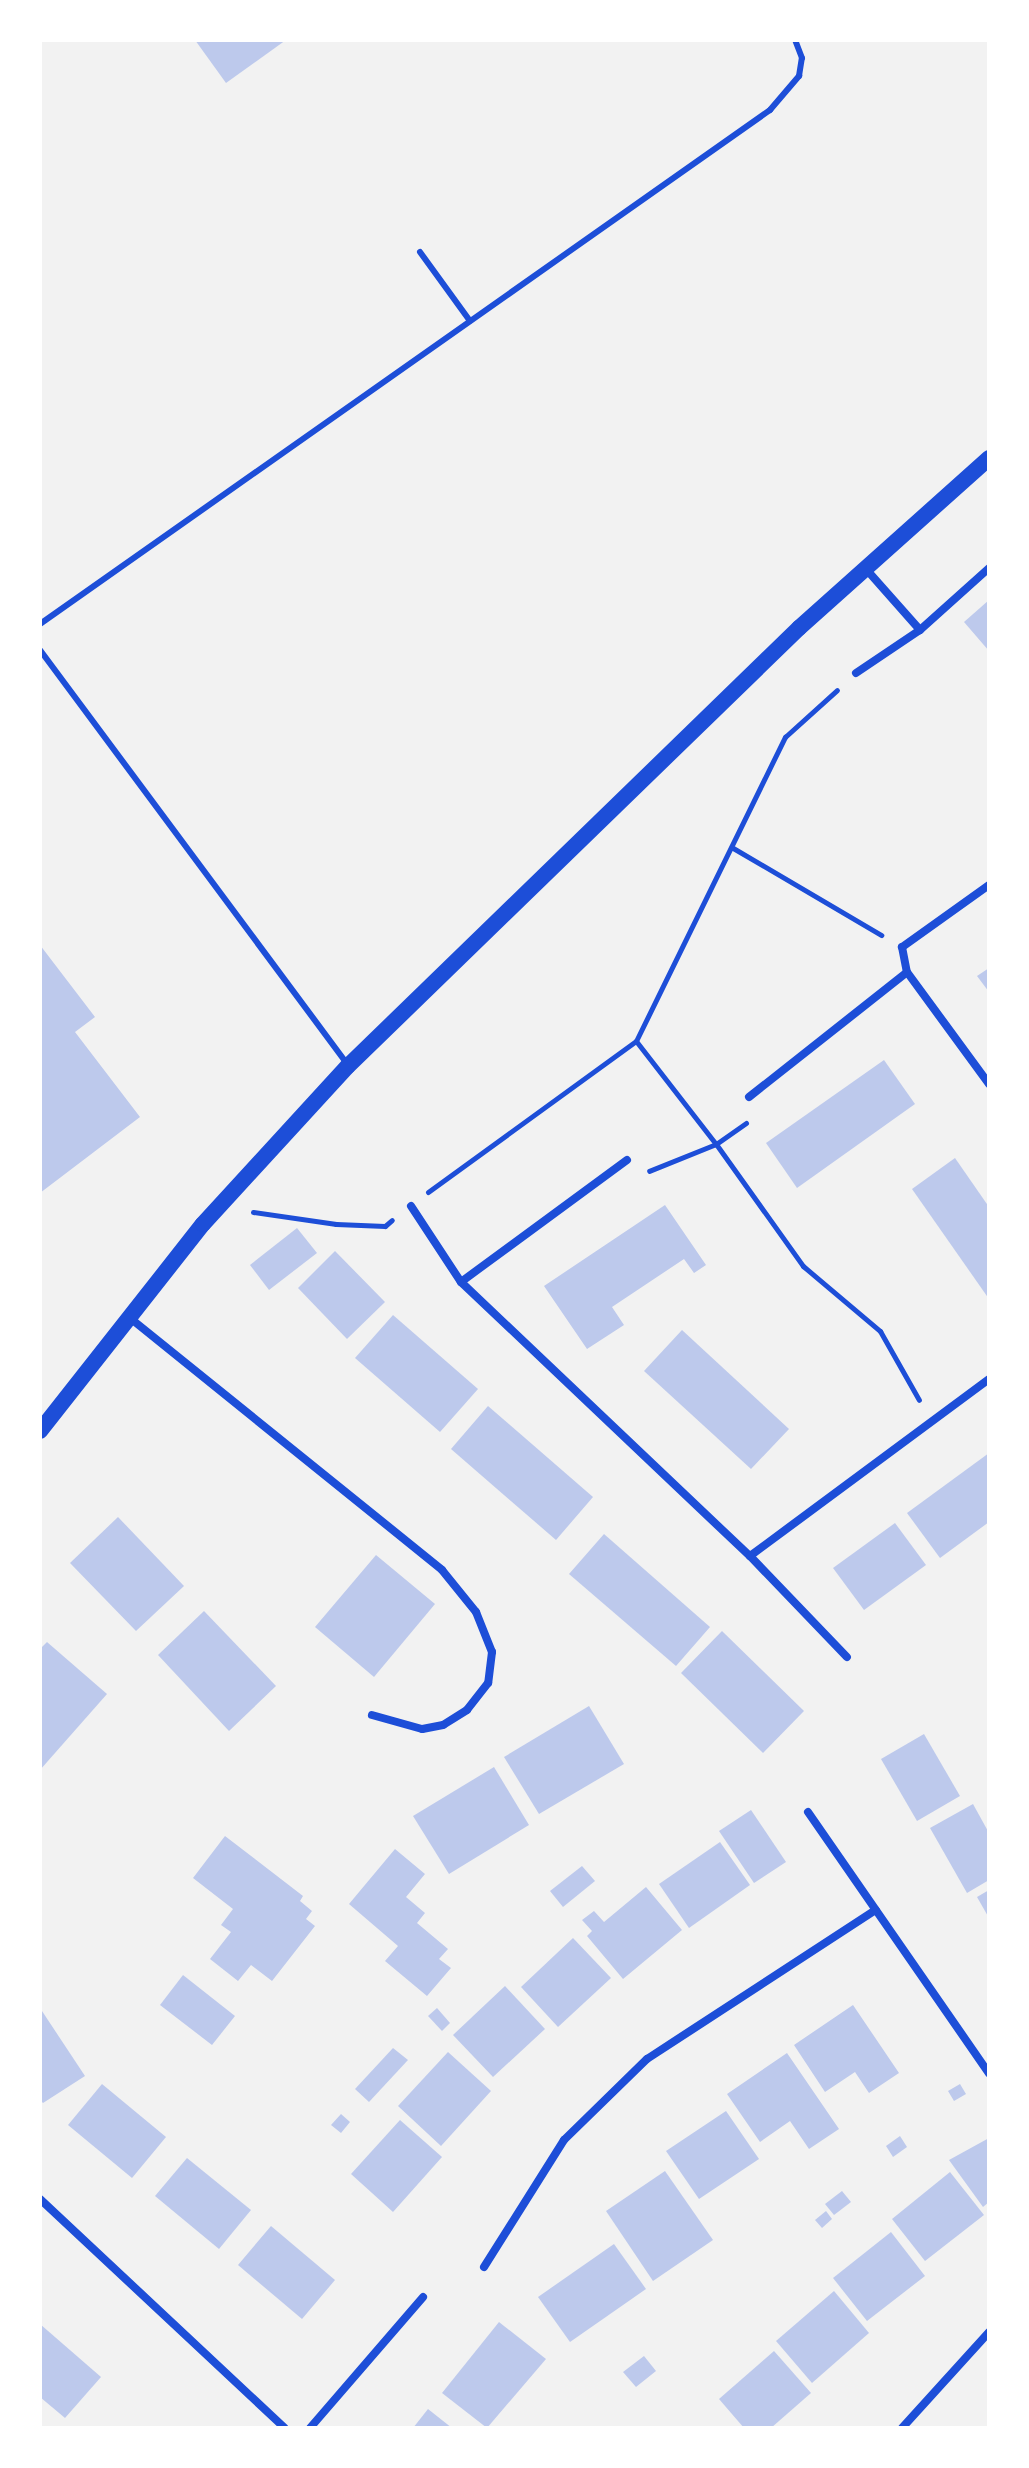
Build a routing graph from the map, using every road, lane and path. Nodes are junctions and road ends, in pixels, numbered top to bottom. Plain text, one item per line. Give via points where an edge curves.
1 (795, 40) edge
2 (420, 252) dead end
3 (470, 321) junction
4 (989, 458) edge
5 (866, 568) junction
6 (989, 568) edge
7 (40, 624) edge
8 (920, 630) junction
9 (40, 650) edge
10 (856, 673) joint
11 (733, 848) junction
12 (989, 885) edge
13 (902, 947) junction
14 (907, 972) junction
15 (636, 1041) junction
16 (348, 1066) junction
17 (989, 1084) edge
18 (749, 1097) joint
19 (716, 1144) junction
20 (627, 1160) joint
21 (219, 1206) junction
22 (411, 1206) junction
23 (461, 1282) junction
24 (129, 1317) junction
25 (989, 1379) edge
26 (931, 1422) junction
27 (40, 1431) edge
28 (750, 1556) junction
29 (847, 1657) dead end
30 (372, 1715) dead end
31 (808, 1812) dead end
32 (876, 1910) junction
33 (989, 2073) edge
34 (40, 2199) edge
35 (484, 2267) dead end
36 (423, 2297) dead end
37 (989, 2332) edge
38 (285, 2428) edge
39 (310, 2428) edge
40 (902, 2428) edge

1 - 3 lane via 802,58 799,76 770,110
2 - 3 lane
3 - 7 lane
4 - 5 main road
5 - 8 street
5 - 16 main road
6 - 8 street
8 - 10 street
9 - 16 lane
10 - 11 path via 785,737
11 - 13 path
11 - 15 path
12 - 13 street
13 - 14 street
14 - 17 street
14 - 18 street
15 - 19 path
15 - 22 path
16 - 21 main road
18 - 19 path via 752,1119
19 - 20 path via 645,1173
19 - 26 path via 803,1266 880,1331
20 - 23 street
21 - 22 path via 385,1226
21 - 24 main road
22 - 23 street
23 - 28 street
24 - 27 main road
24 - 30 street via 442,1570 476,1612 492,1652 488,1683 467,1710 443,1725 422,1729
25 - 26 street
26 - 28 street
28 - 29 street
31 - 32 street
32 - 33 street
32 - 35 street via 647,2059 564,2140
34 - 38 street
36 - 39 street
37 - 40 street

